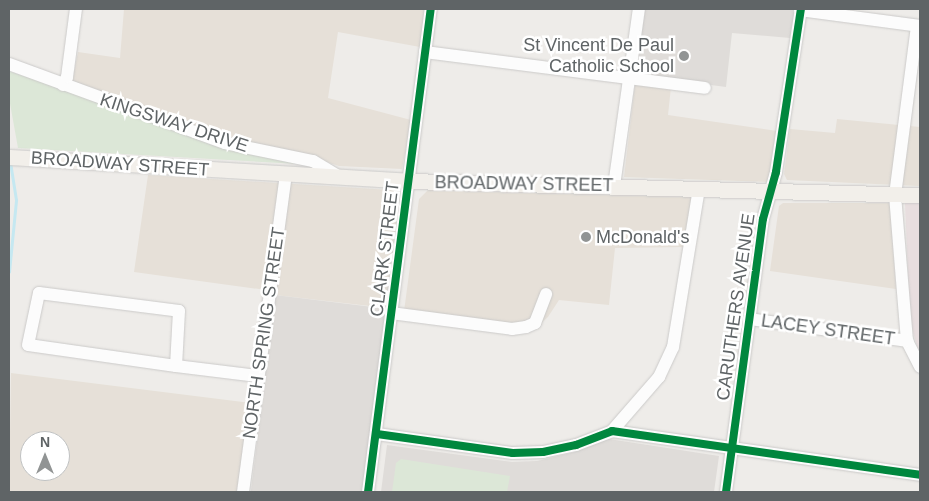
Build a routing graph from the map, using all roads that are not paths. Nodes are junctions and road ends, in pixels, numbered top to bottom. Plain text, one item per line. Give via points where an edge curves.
1 (76, 9) edge
2 (431, 9) edge
3 (639, 9) edge
4 (800, 10) edge
5 (919, 26) edge
6 (426, 52) junction
7 (11, 65) edge
8 (631, 78) junction
9 (62, 85) junction
10 (705, 88) dead end
11 (9, 157) edge
12 (286, 174) junction
13 (340, 177) junction
14 (408, 181) junction
15 (614, 186) junction
16 (698, 189) junction
17 (770, 191) junction
18 (895, 195) junction
19 (920, 195) edge
20 (546, 294) dead end
21 (391, 313) junction
22 (750, 319) junction
23 (907, 341) junction
24 (176, 366) junction
25 (920, 367) edge
26 (258, 376) junction
27 (612, 431) junction
28 (377, 434) junction
29 (731, 449) junction
30 (920, 475) edge
31 (243, 492) edge
32 (368, 492) edge
33 (726, 492) edge

1 - 9 street via 67,77
2 - 6 street, CLARK STREET
3 - 8 street
4 - 5 street
4 - 17 street, CARUTHERS AVENUE via 781,143
5 - 18 street
6 - 8 street
6 - 14 street, CLARK STREET
7 - 9 street, KINGSWAY DRIVE
8 - 10 street
8 - 15 street
9 - 13 street, KINGSWAY DRIVE via 226,143 313,161
11 - 12 main road, BROADWAY STREET
12 - 13 main road, BROADWAY STREET
12 - 26 street, NORTH SPRING STREET
13 - 14 main road, BROADWAY STREET
14 - 15 main road, BROADWAY STREET
14 - 21 street, CLARK STREET
15 - 16 main road, BROADWAY STREET
16 - 17 main road, BROADWAY STREET
16 - 27 street via 673,346 659,377
17 - 18 main road, BROADWAY STREET
17 - 22 street, CARUTHERS AVENUE
18 - 19 main road, BROADWAY STREET
18 - 23 street
20 - 21 street via 535,323 526,328
21 - 28 street, CLARK STREET
22 - 23 street, LACEY STREET
22 - 29 street, CARUTHERS AVENUE
23 - 25 street
24 - 24 street via 28,345 39,293 179,311
24 - 26 street
26 - 31 street, NORTH SPRING STREET
27 - 28 street via 576,445 543,452 513,453
27 - 29 street
28 - 32 street, CLARK STREET
29 - 30 street
29 - 33 street, CARUTHERS AVENUE

